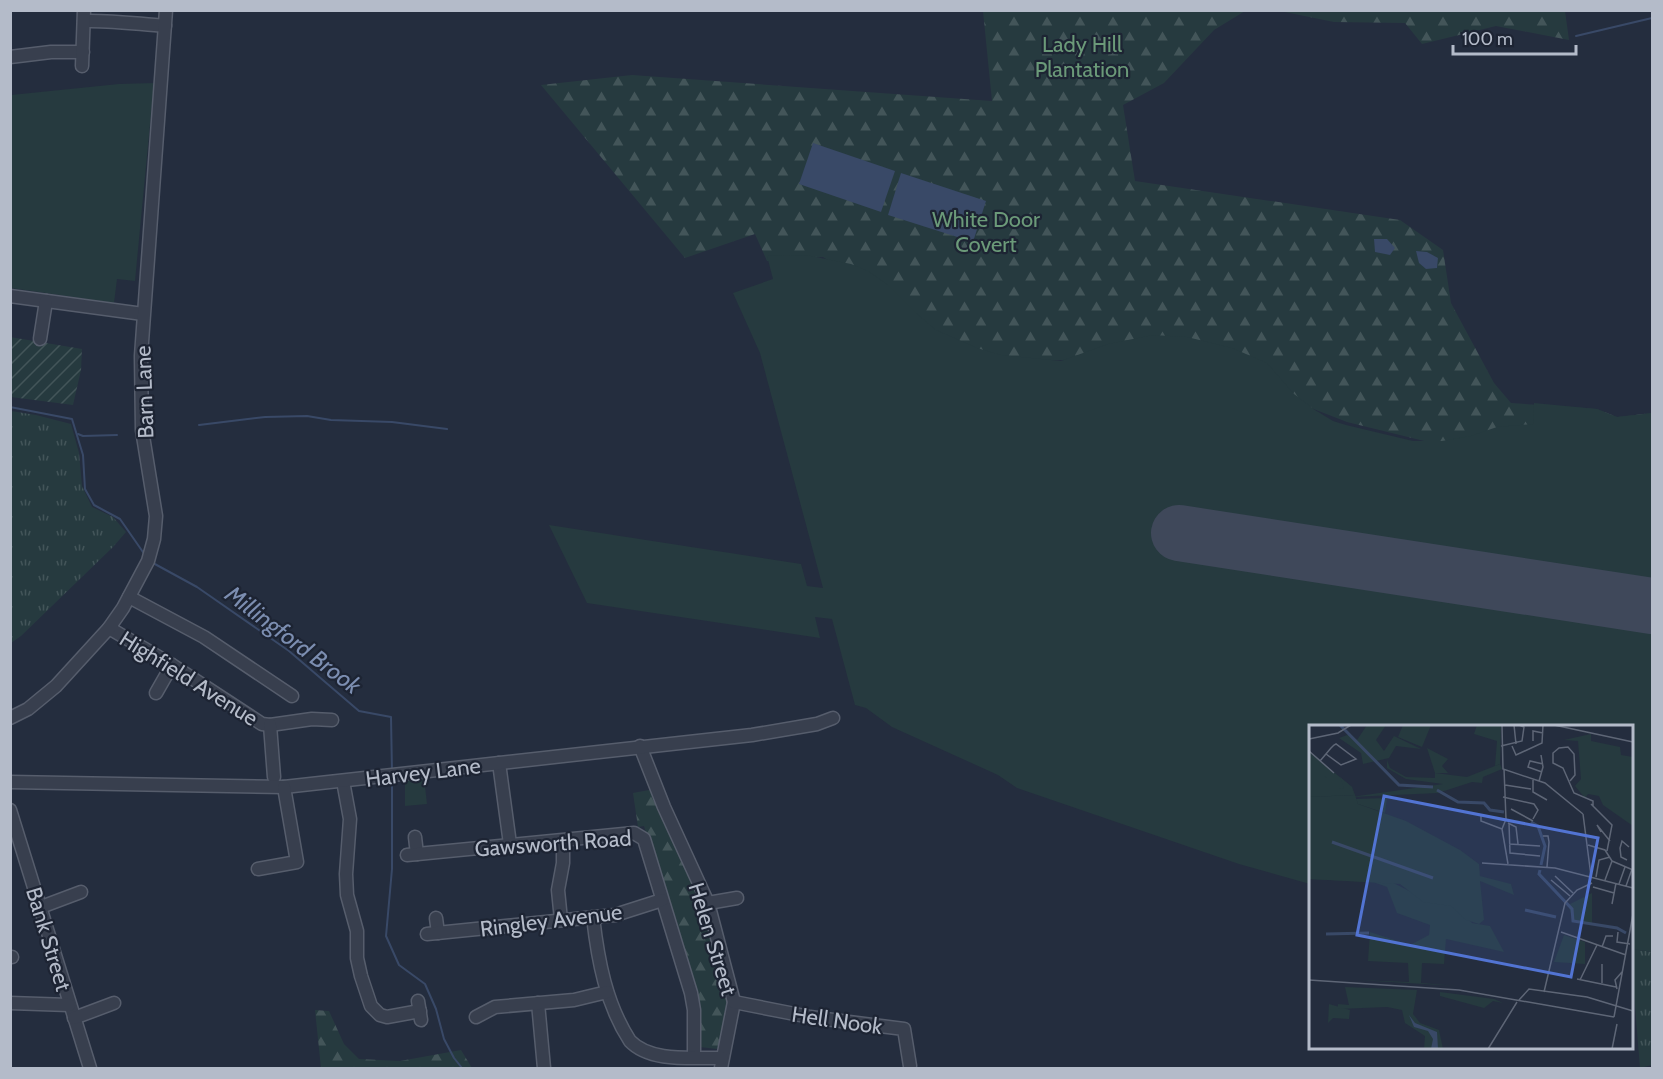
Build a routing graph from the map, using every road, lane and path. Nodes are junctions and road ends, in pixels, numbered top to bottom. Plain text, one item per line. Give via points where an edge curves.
1 (166, 10) edge
2 (84, 16) edge
3 (165, 26) junction
4 (82, 52) junction
5 (10, 57) edge
6 (82, 66) dead end
7 (10, 296) edge
8 (46, 301) junction
9 (143, 315) junction
10 (40, 339) dead end
11 (129, 597) junction
12 (109, 628) junction
13 (172, 665) junction
14 (288, 676) dead end
15 (280, 688) junction
16 (156, 693) dead end
17 (292, 696) dead end
18 (10, 718) edge
19 (833, 718) dead end
20 (332, 720) dead end
21 (270, 725) junction
22 (640, 746) junction
23 (499, 763) junction
24 (274, 777) dead end
25 (343, 781) junction
26 (10, 782) edge
27 (284, 787) junction
28 (10, 810) edge
29 (415, 837) dead end
30 (563, 841) junction
31 (510, 844) junction
32 (258, 869) dead end
33 (81, 892) dead end
34 (737, 898) dead end
35 (662, 900) junction
36 (708, 903) junction
37 (40, 907) junction
38 (593, 917) junction
39 (436, 918) dead end
40 (561, 920) junction
41 (607, 992) junction
42 (734, 1002) junction
43 (114, 1003) dead end
44 (538, 1003) junction
45 (10, 1004) edge
46 (69, 1005) junction
47 (420, 1011) dead end
48 (476, 1017) dead end
49 (74, 1018) junction
50 (693, 1057) junction
51 (722, 1063) edge
52 (543, 1064) edge
53 (910, 1066) dead end
54 (90, 1068) edge

1 - 3 street, Barn Lane
2 - 3 street
2 - 4 street
3 - 9 street, Barn Lane
4 - 5 street
4 - 6 street
7 - 8 street
8 - 9 street
8 - 10 street
9 - 11 street, Barn Lane via 140,401 156,516 149,556
11 - 12 street, Barn Lane
11 - 15 street via 204,637
12 - 13 street, Highfield Avenue
12 - 18 street, Barn Lane via 56,686 28,710
13 - 16 street
13 - 21 street, Highfield Avenue via 262,724
14 - 15 street
15 - 17 street
19 - 22 street, Harvey Lane via 752,735
20 - 21 street
21 - 24 street
22 - 23 street, Harvey Lane
22 - 36 street, Helen Street
23 - 25 street, Harvey Lane
23 - 31 street
25 - 27 street, Harvey Lane
25 - 47 street via 350,830 346,885 357,931 357,958 371,1006 380,1016 387,1017
26 - 27 street, Harvey Lane
27 - 32 street via 297,862
28 - 37 street, Bank Street
29 - 31 street, Gawsworth Road via 412,854
30 - 31 street, Gawsworth Road
30 - 35 street, Gawsworth Road via 639,835 644,839
30 - 40 street via 558,890
33 - 37 street
34 - 36 street
35 - 38 street, Ringley Avenue
35 - 50 street, Gawsworth Road via 691,993
36 - 42 street, Helen Street
37 - 46 street, Bank Street
38 - 40 street, Ringley Avenue
38 - 41 street
39 - 40 street, Ringley Avenue via 432,933
41 - 44 street
41 - 50 street via 636,1048 653,1054
42 - 51 street, Helen Street
42 - 53 street, Hell Nook via 904,1029
43 - 49 street
44 - 48 street via 495,1007
44 - 52 street
45 - 46 street
46 - 49 street, Bank Street
49 - 54 street, Bank Street
50 - 51 street

